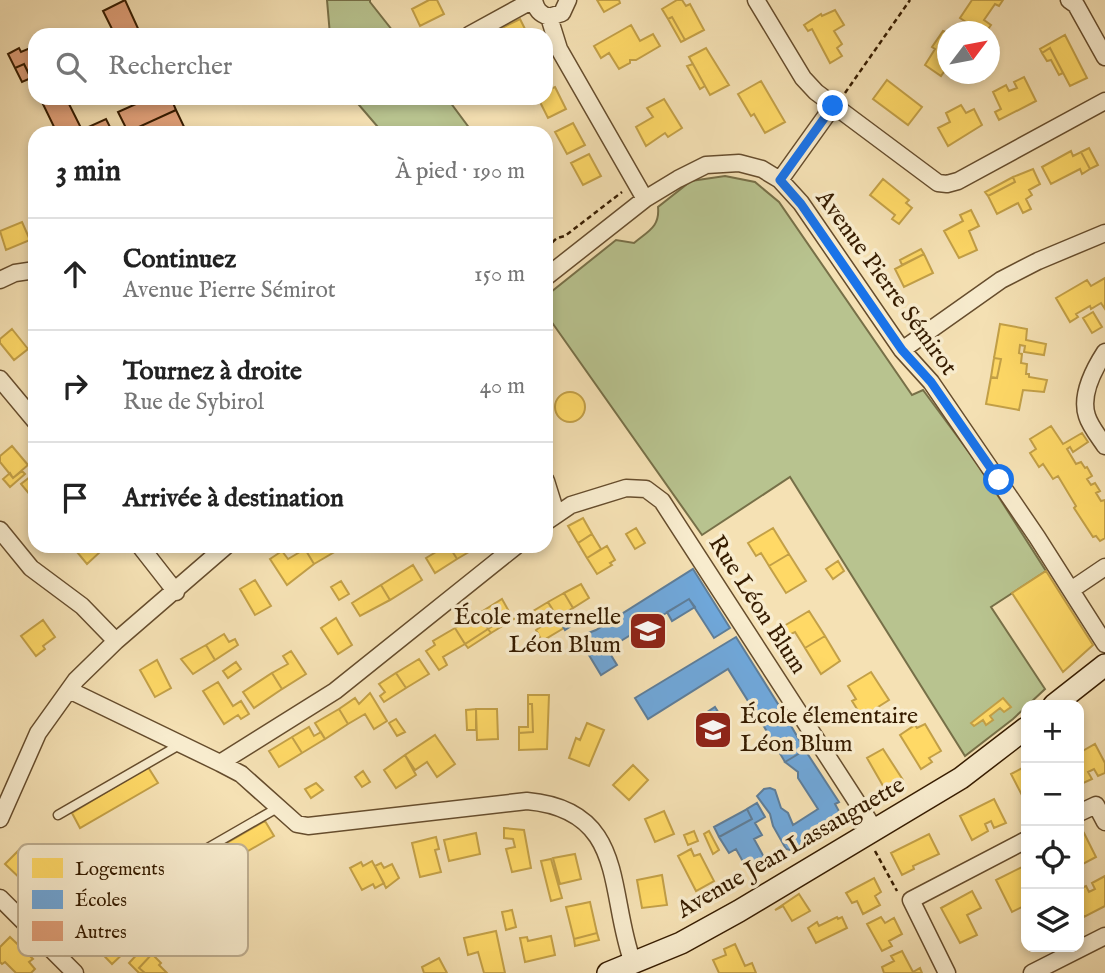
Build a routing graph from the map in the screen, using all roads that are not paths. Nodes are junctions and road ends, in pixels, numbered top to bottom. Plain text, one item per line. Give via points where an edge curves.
1 (534, 0) edge
2 (568, 0) edge
3 (757, 0) edge
4 (1069, 0) edge
5 (549, 18) junction
6 (482, 28) edge
7 (552, 28) edge
8 (553, 30) edge
9 (1105, 57) edge
10 (1105, 101) edge
11 (834, 106) junction
12 (780, 180) junction
13 (642, 193) junction
14 (1105, 233) edge
15 (28, 271) edge
16 (553, 272) edge
17 (0, 279) edge
18 (902, 350) junction
19 (1105, 352) edge
20 (0, 379) edge
21 (28, 413) edge
22 (1105, 446) edge
23 (553, 517) edge
24 (0, 530) edge
25 (145, 553) edge
26 (218, 553) edge
27 (507, 553) edge
28 (1105, 567) edge
29 (1071, 590) junction
30 (176, 592) junction
31 (116, 641) junction
32 (1105, 644) edge
33 (1105, 665) edge
34 (69, 690) junction
35 (1060, 700) edge
36 (1021, 732) edge
37 (181, 744) junction
38 (220, 763) junction
39 (1100, 802) edge
40 (279, 807) junction
41 (1084, 810) edge
42 (58, 816) dead end
43 (0, 819) edge
44 (1105, 822) edge
45 (869, 834) junction
46 (1021, 843) edge
47 (215, 844) edge
48 (0, 898) edge
49 (18, 916) edge
50 (1105, 936) edge
51 (58, 956) edge
52 (633, 963) junction
53 (75, 973) edge
54 (608, 973) edge
55 (947, 973) edge
56 (1032, 973) edge

1 - 5 street via 541,14
1 - 6 street
2 - 5 street via 562,13
3 - 11 street via 803,78
4 - 9 street
5 - 7 street
8 - 13 street via 559,49
10 - 11 street via 947,184 939,183
11 - 12 street
12 - 13 street, Avenue Pierre Sémirot via 762,169 725,163 706,166
12 - 18 street, Avenue Pierre Sémirot
13 - 16 street, Avenue Pierre Sémirot
14 - 18 street via 1001,280
15 - 17 street
18 - 29 street, Avenue Pierre Sémirot via 931,382
19 - 22 street via 1093,371 1086,397 1087,416
20 - 21 street
23 - 45 street, Rue Léon Blum via 571,505 626,488 646,489 662,501
24 - 31 street via 31,568 82,606
25 - 30 street
26 - 30 street
27 - 38 street via 335,691
28 - 29 street
29 - 32 street, Avenue Pierre Sémirot
30 - 31 street
31 - 34 street
33 - 35 street
34 - 37 street
34 - 43 street via 38,733
36 - 45 street, Avenue Jean Lassauguette via 961,778
37 - 38 street
37 - 42 lane
38 - 40 street via 241,774
39 - 41 street
39 - 44 street
40 - 47 lane
40 - 52 street via 297,824 308,826 527,801 566,809 584,820 605,848
45 - 52 street, Avenue Jean Lassauguette via 699,934
46 - 55 street via 911,900
48 - 49 street
50 - 56 street
51 - 53 street
52 - 54 street, Avenue Jean Lassauguette

